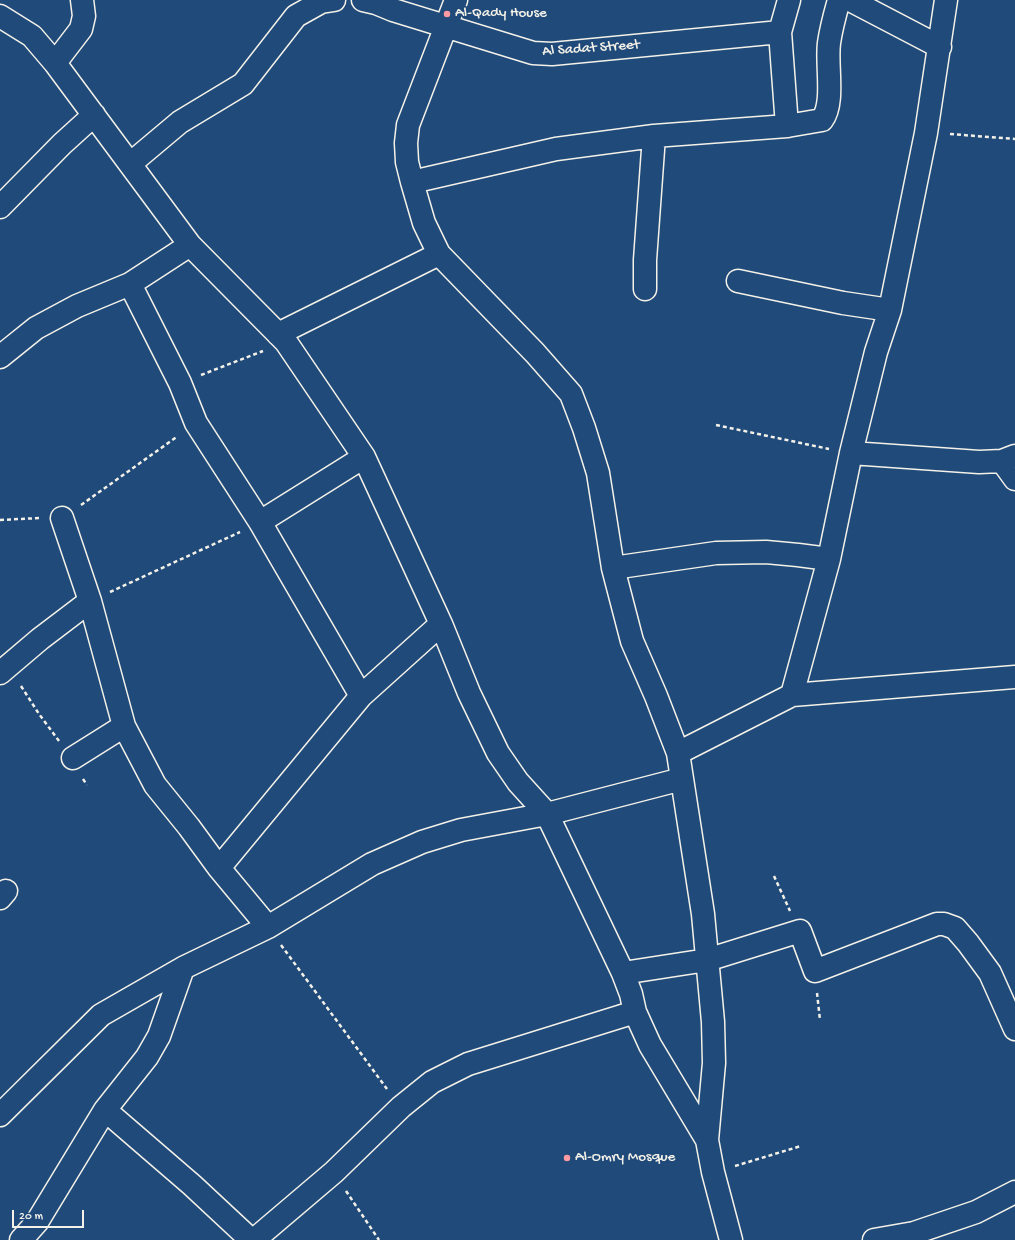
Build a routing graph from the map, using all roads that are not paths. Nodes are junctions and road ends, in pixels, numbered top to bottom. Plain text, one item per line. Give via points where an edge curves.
1 (82, 0) edge
2 (334, 0) edge
3 (362, 0) edge
4 (456, 0) edge
5 (789, 0) edge
6 (838, 0) edge
7 (850, 0) edge
8 (946, 0) edge
9 (1, 19) edge
10 (446, 27) junction
11 (780, 32) junction
12 (940, 47) junction
13 (55, 63) junction
14 (94, 115) junction
15 (788, 126) junction
16 (654, 136) junction
17 (130, 164) junction
18 (412, 182) junction
19 (0, 207) edge
20 (190, 245) junction
21 (439, 254) junction
22 (738, 281) dead end
23 (130, 284) junction
24 (645, 289) dead end
25 (890, 310) junction
26 (282, 338) junction
27 (0, 357) edge
28 (851, 453) junction
29 (364, 457) junction
30 (1008, 458) edge
31 (1015, 479) edge
32 (62, 518) road end
33 (260, 522) junction
34 (829, 559) junction
35 (613, 568) junction
36 (90, 601) junction
37 (441, 624) junction
38 (4, 670) edge
39 (1015, 677) edge
40 (792, 695) junction
41 (361, 696) junction
42 (124, 726) junction
43 (678, 754) junction
44 (73, 758) road end
45 (682, 779) junction
46 (547, 814) junction
47 (219, 868) junction
48 (268, 927) junction
49 (707, 960) junction
50 (183, 968) junction
51 (623, 973) junction
52 (635, 1012) junction
53 (1015, 1029) edge
54 (3, 1107) edge
55 (105, 1110) junction
56 (707, 1140) junction
57 (1015, 1192) edge
58 (724, 1238) edge
59 (21, 1240) edge
60 (253, 1240) edge
61 (874, 1240) edge

1 - 13 street via 84,16 80,29
2 - 17 street via 321,2 296,16 243,84 180,122
3 - 10 street, Al Sadat Street
4 - 10 street
5 - 11 street
6 - 15 street via 829,43 829,101 825,116 822,120
7 - 12 street
8 - 12 street
9 - 13 street via 32,36
10 - 11 street, Al Sadat Street via 533,53 552,54
10 - 18 street via 408,125 406,143
11 - 15 street
12 - 25 street via 926,133
13 - 14 street
14 - 17 street
14 - 19 street
15 - 16 street
16 - 18 street via 556,149
16 - 24 street
17 - 20 street
18 - 21 street via 424,222
20 - 23 street
20 - 26 street
21 - 26 street
21 - 35 street via 548,366 571,394 598,473
22 - 25 street via 843,304
23 - 27 street via 77,306 36,328
23 - 33 street via 180,384 196,423
25 - 28 street via 876,352
26 - 29 street
28 - 30 street via 979,462
28 - 34 street
29 - 33 street
29 - 37 street
30 - 31 street
32 - 36 street
33 - 41 street
34 - 35 street via 766,552 716,553
34 - 40 street
35 - 43 street via 632,640
36 - 38 street
36 - 42 street
37 - 41 street
37 - 46 street via 469,693 498,753 518,782
39 - 40 street
40 - 43 street
41 - 47 street
42 - 44 street
42 - 47 street via 155,785
43 - 45 street
45 - 46 street
45 - 49 street via 704,914
46 - 48 street via 461,830 422,842 372,864
46 - 51 street
47 - 48 street
48 - 50 street
49 - 51 street
49 - 53 street via 800,931 815,971 936,924 944,924 955,928 990,973
49 - 56 street via 714,1063
50 - 54 street via 101,1015
50 - 55 street via 159,1036 150,1052
51 - 52 street
52 - 56 street via 650,1045
52 - 60 street via 468,1064 432,1082 401,1107 334,1172
55 - 59 street via 37,1222
55 - 60 street
56 - 58 street
57 - 61 street via 976,1212 914,1233

